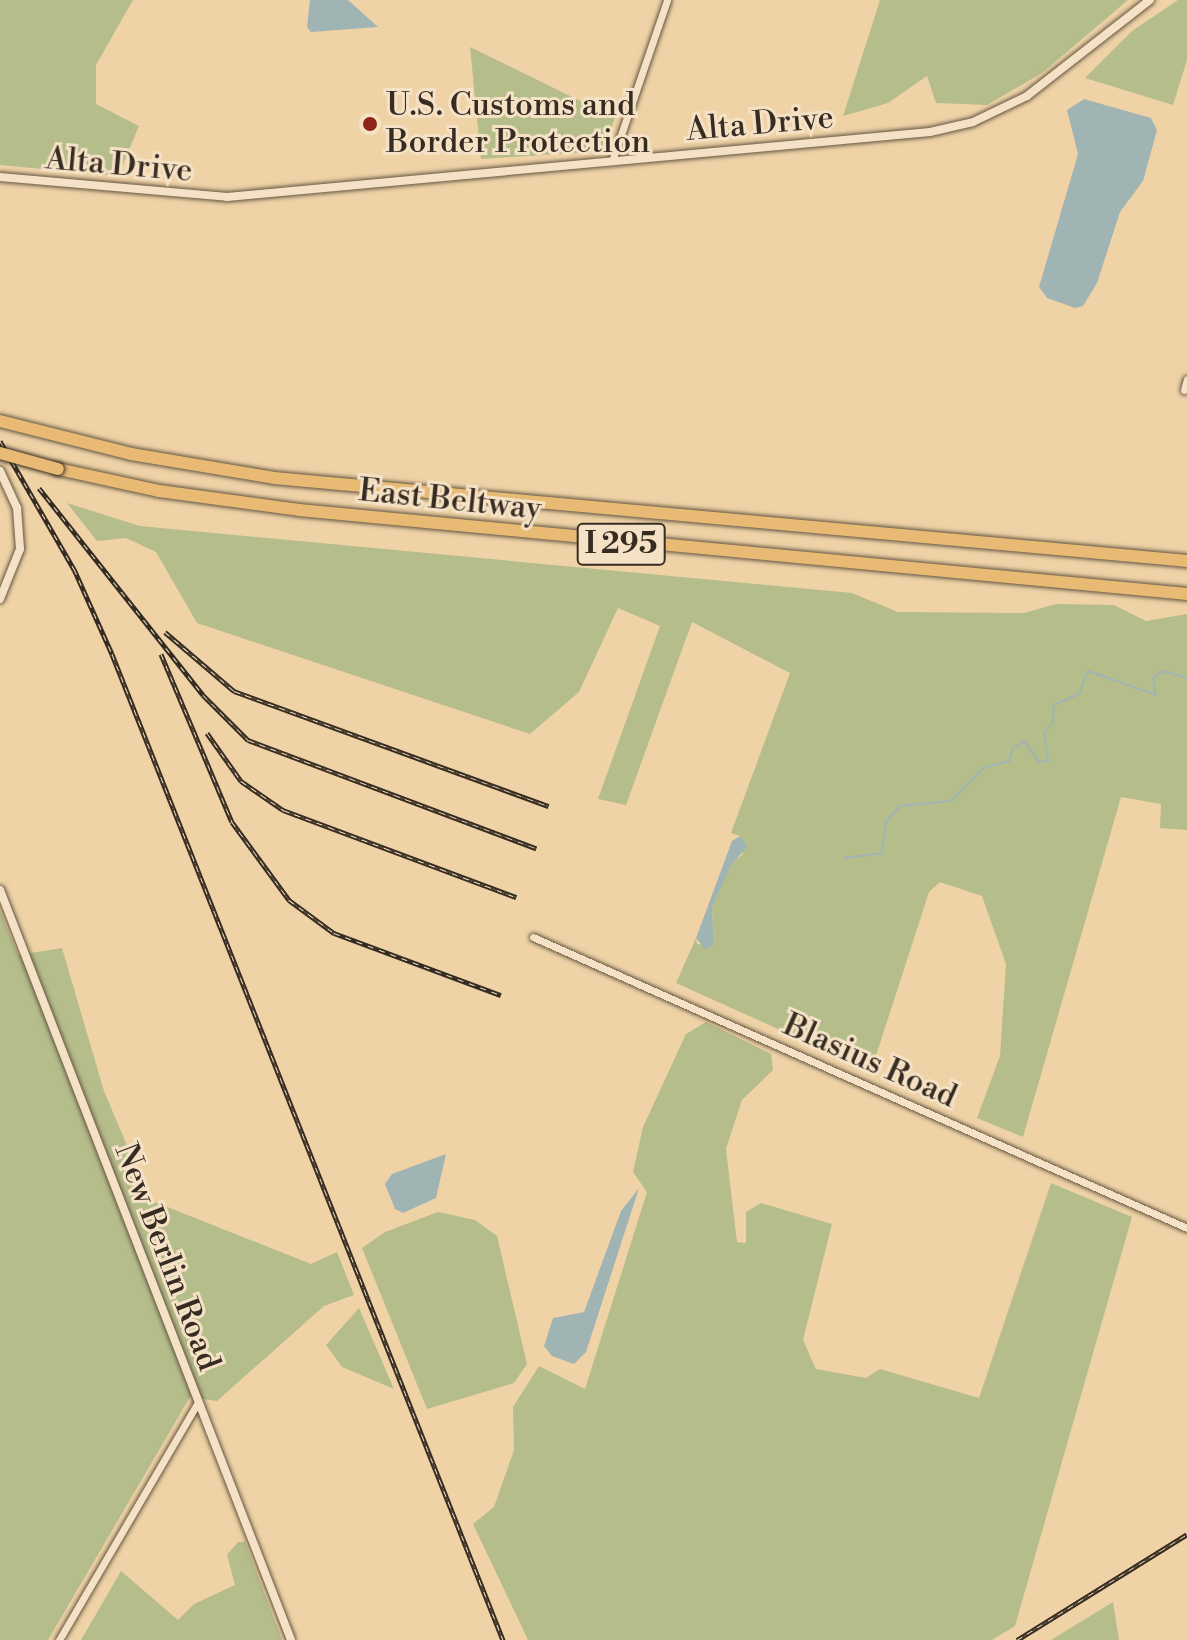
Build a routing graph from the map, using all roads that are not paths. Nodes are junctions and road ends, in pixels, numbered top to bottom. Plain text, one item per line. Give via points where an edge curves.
1 (667, 0) edge
2 (1150, 0) edge
3 (612, 161) junction
4 (0, 177) edge
5 (1187, 379) edge
6 (1184, 390) dead end
7 (0, 421) edge
8 (0, 453) edge
9 (0, 471) edge
10 (1187, 561) edge
11 (1187, 594) edge
12 (0, 599) edge
13 (0, 890) edge
14 (533, 937) dead end
15 (1187, 1228) edge
16 (198, 1402) junction
17 (59, 1640) edge
18 (291, 1640) edge

1 - 3 street
2 - 3 street, Alta Drive via 1027,96 973,122 930,132
3 - 4 street, Alta Drive via 227,197
5 - 6 street
7 - 10 highway, East Beltway / I 295 via 274,478
8 - 11 highway, East Beltway / I 295, bridge via 159,491 299,510
9 - 12 street via 17,508 20,538 16,568
13 - 16 street, New Berlin Road
14 - 15 street, Blasius Road
16 - 17 street
16 - 18 street, New Berlin Road

